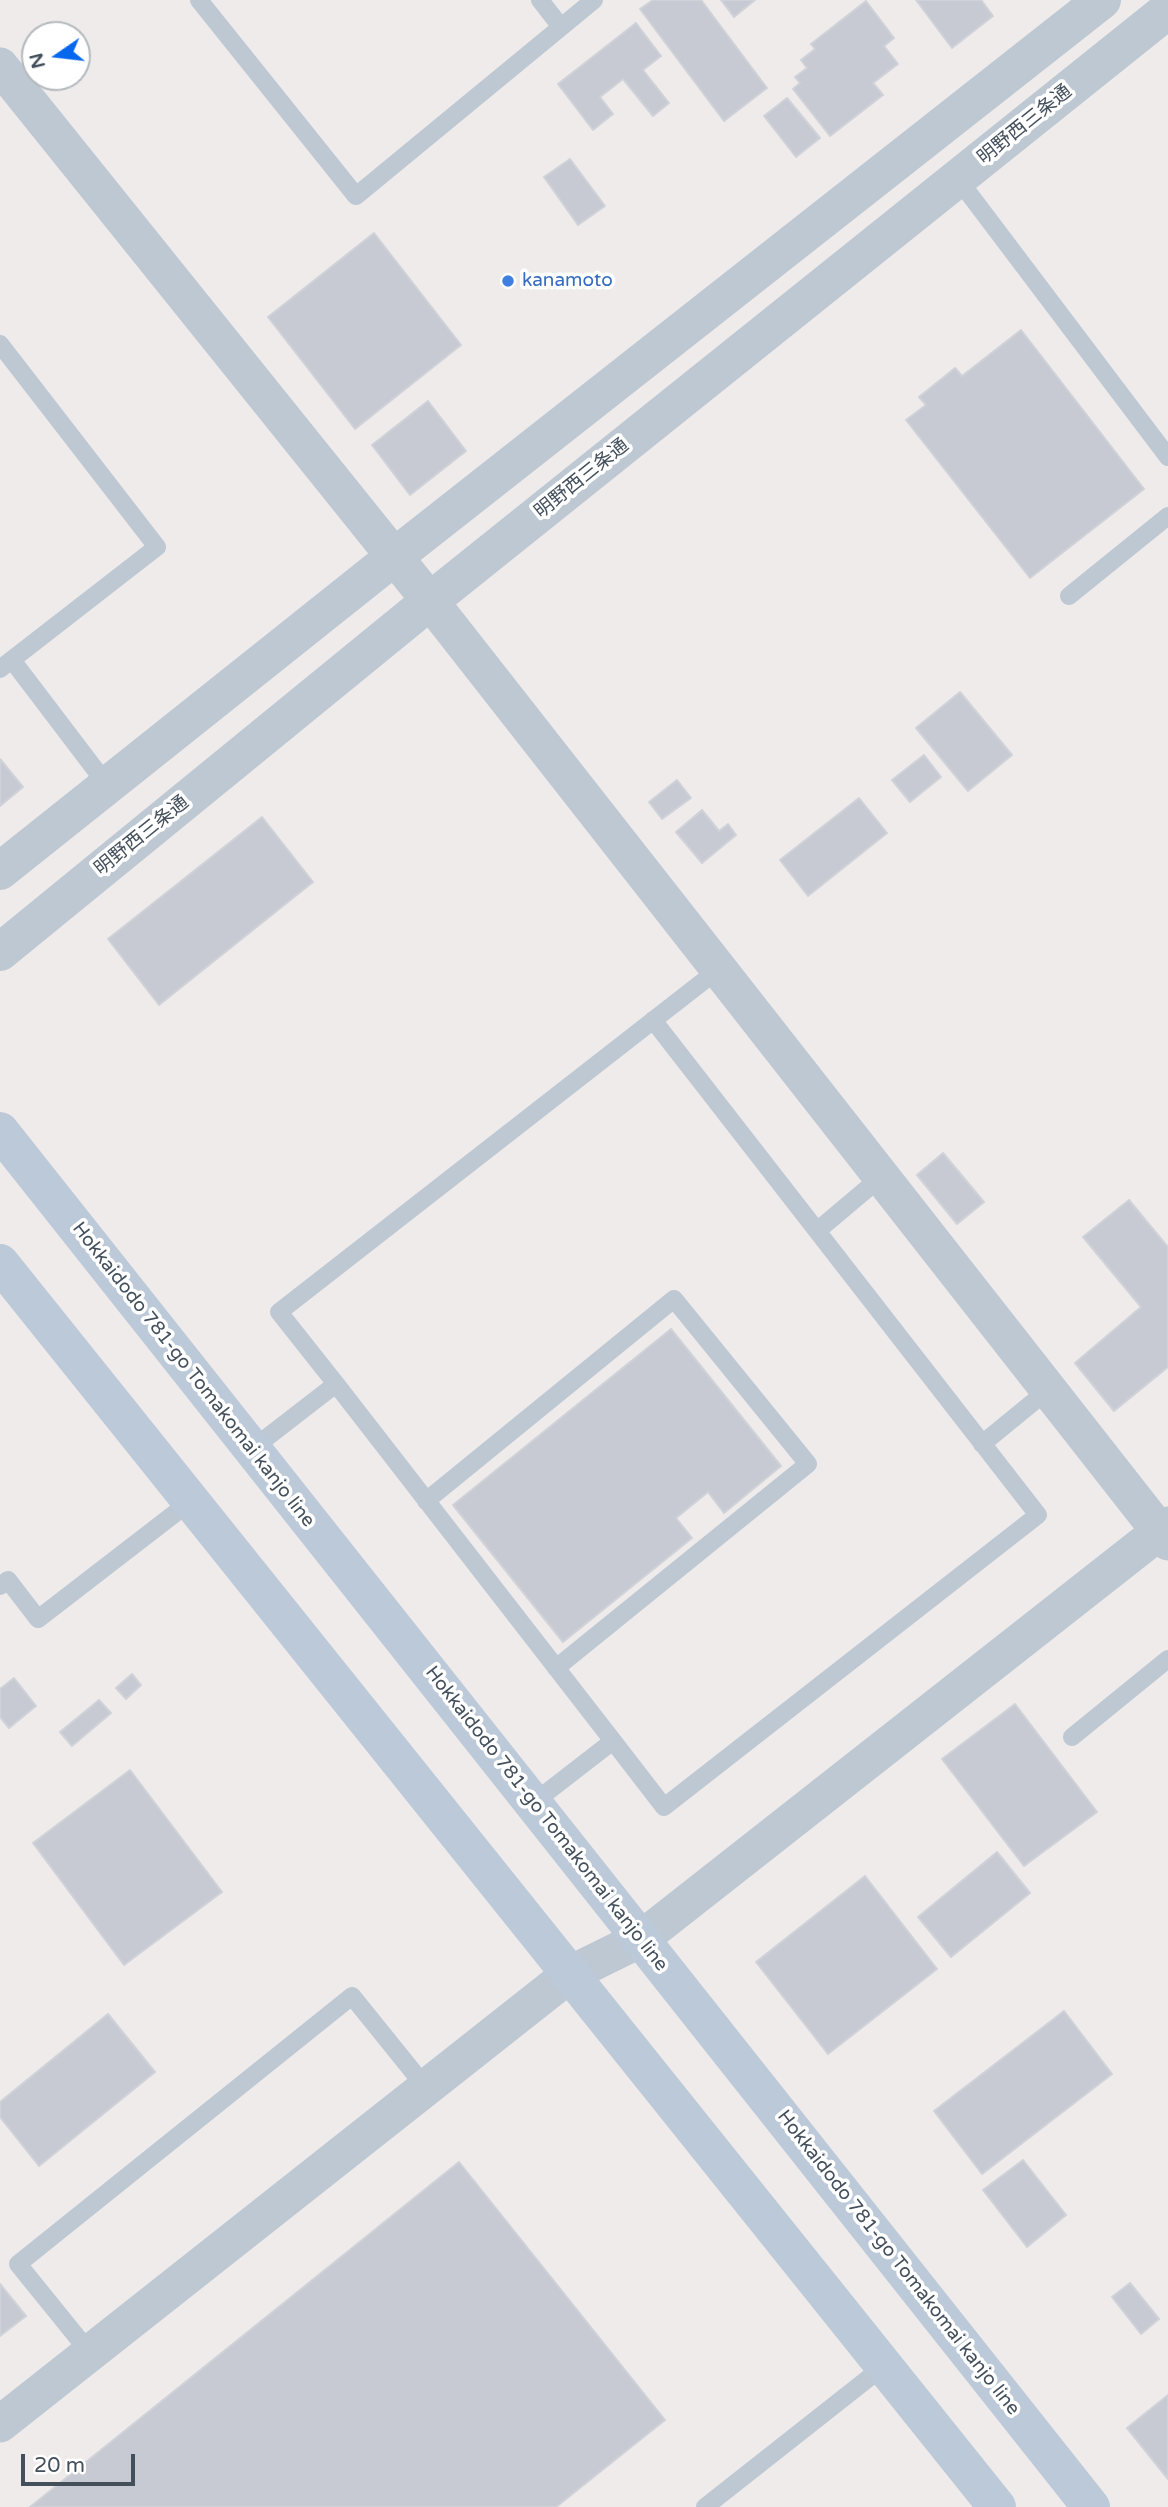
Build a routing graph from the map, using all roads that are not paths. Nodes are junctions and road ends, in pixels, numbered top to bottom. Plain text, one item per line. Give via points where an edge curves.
1 (199, 0) edge
2 (540, 0) edge
3 (594, 0) edge
4 (1102, 0) edge
5 (1168, 10) edge
6 (561, 27) junction
7 (0, 66) edge
8 (958, 178) junction
9 (0, 344) edge
10 (1168, 457) edge
11 (1168, 516) edge
12 (394, 556) junction
13 (1069, 596) dead end
14 (430, 601) junction
15 (6, 665) edge
16 (107, 785) junction
17 (0, 872) edge
18 (0, 952) edge
19 (719, 969) junction
20 (653, 1020) junction
21 (0, 1131) edge
22 (881, 1177) junction
23 (817, 1231) junction
24 (0, 1263) edge
25 (335, 1384) junction
26 (1048, 1390) junction
27 (982, 1444) junction
28 (252, 1449) junction
29 (191, 1500) junction
30 (426, 1501) junction
31 (1165, 1533) edge
32 (0, 1586) edge
33 (1168, 1659) edge
34 (556, 1668) junction
35 (1072, 1737) dead end
36 (612, 1741) junction
37 (533, 1803) junction
38 (641, 1939) junction
39 (570, 1973) junction
40 (427, 2089) junction
41 (90, 2354) junction
42 (884, 2366) junction
43 (0, 2424) edge
44 (705, 2507) edge
45 (997, 2507) edge
46 (1091, 2507) edge

1 - 6 lane via 356,196
2 - 6 lane
3 - 6 lane
4 - 12 street
5 - 8 street, 明野西三条通
7 - 12 street
8 - 10 lane
8 - 14 street, 明野西三条通
9 - 15 lane via 157,547
11 - 13 lane
12 - 14 street
12 - 16 street
14 - 18 street, 明野西三条通
14 - 19 street
15 - 16 lane
16 - 17 street
19 - 20 lane
19 - 22 street
20 - 23 lane
20 - 25 lane via 279,1312
21 - 28 main road, Hokkaidodo 781-go Tomakomai kanjo line
22 - 23 lane
22 - 26 street
23 - 27 lane
24 - 29 main road
25 - 28 lane
25 - 30 lane
26 - 27 lane
26 - 31 street
27 - 36 lane via 1038,1515 664,1807
28 - 37 main road, Hokkaidodo 781-go Tomakomai kanjo line
29 - 32 lane via 38,1619 8,1580
29 - 39 main road
30 - 34 lane
30 - 34 lane via 674,1299 808,1464
31 - 38 street
33 - 35 lane
34 - 36 lane
36 - 37 lane
37 - 38 main road, Hokkaidodo 781-go Tomakomai kanjo line
38 - 39 street
38 - 46 main road, Hokkaidodo 781-go Tomakomai kanjo line
39 - 40 street
39 - 42 main road
40 - 41 street
40 - 41 lane via 352,1996 18,2264
41 - 43 street
42 - 44 lane
42 - 45 main road

